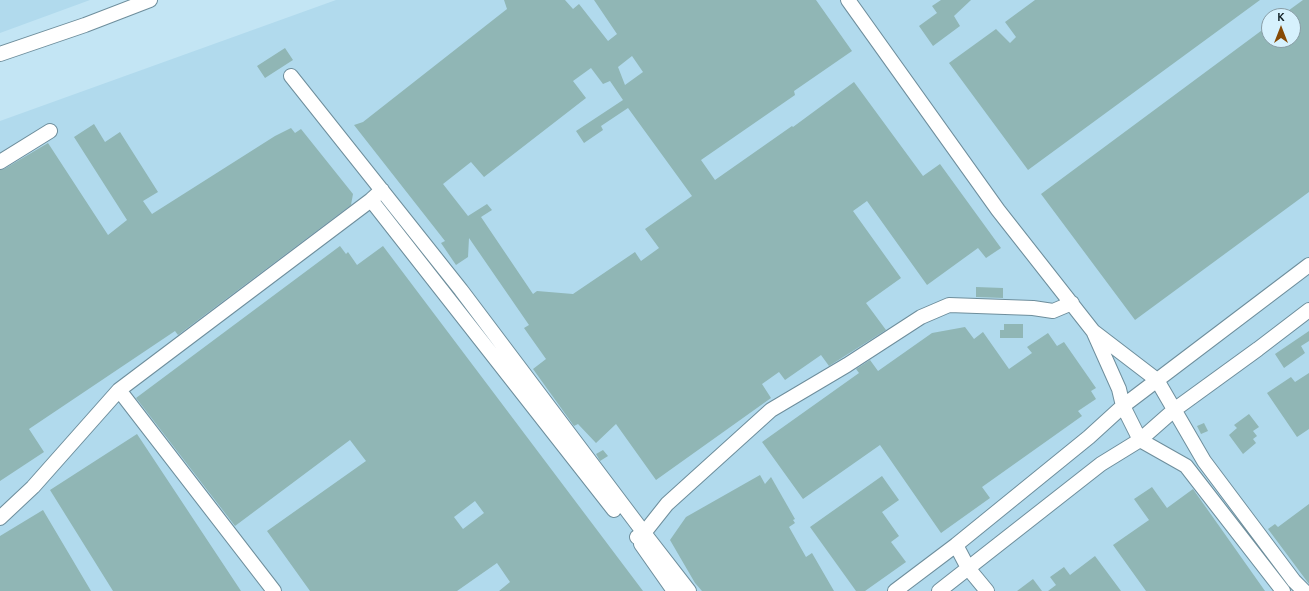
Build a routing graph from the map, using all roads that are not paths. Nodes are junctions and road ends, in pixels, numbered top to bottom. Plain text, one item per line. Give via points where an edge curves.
1 (150, 0) edge
2 (848, 0) edge
3 (0, 54) edge
4 (291, 76) dead end
5 (50, 131) dead end
6 (0, 162) edge
7 (382, 190) junction
8 (372, 200) junction
9 (1309, 265) edge
10 (1072, 303) junction
11 (1309, 310) edge
12 (1094, 331) junction
13 (1157, 380) junction
14 (118, 390) junction
15 (1122, 406) junction
16 (1174, 410) junction
17 (1140, 440) junction
18 (0, 518) edge
19 (640, 535) junction
20 (956, 545) junction
21 (968, 568) junction
22 (274, 591) edge
23 (674, 591) edge
24 (689, 591) edge
25 (895, 591) edge
26 (939, 591) edge
27 (987, 591) edge
28 (1283, 591) edge
29 (1304, 591) edge

1 - 3 street
2 - 10 street via 998,210
4 - 7 street
5 - 6 street
7 - 8 street
7 - 19 street via 461,290
8 - 14 street
8 - 19 street
9 - 13 street
10 - 12 street
10 - 19 street via 1053,311 949,305 921,317 771,410 667,504
11 - 16 street
12 - 13 street
12 - 15 street via 1119,389
13 - 15 street
13 - 16 street
14 - 18 street via 33,487
14 - 22 street
15 - 17 street
15 - 20 street via 1089,437
16 - 17 street
16 - 29 street via 1204,461
17 - 21 street via 1100,464
17 - 28 street via 1186,466
19 - 23 street
19 - 24 street
20 - 21 street
20 - 25 street
21 - 26 street
21 - 27 street

